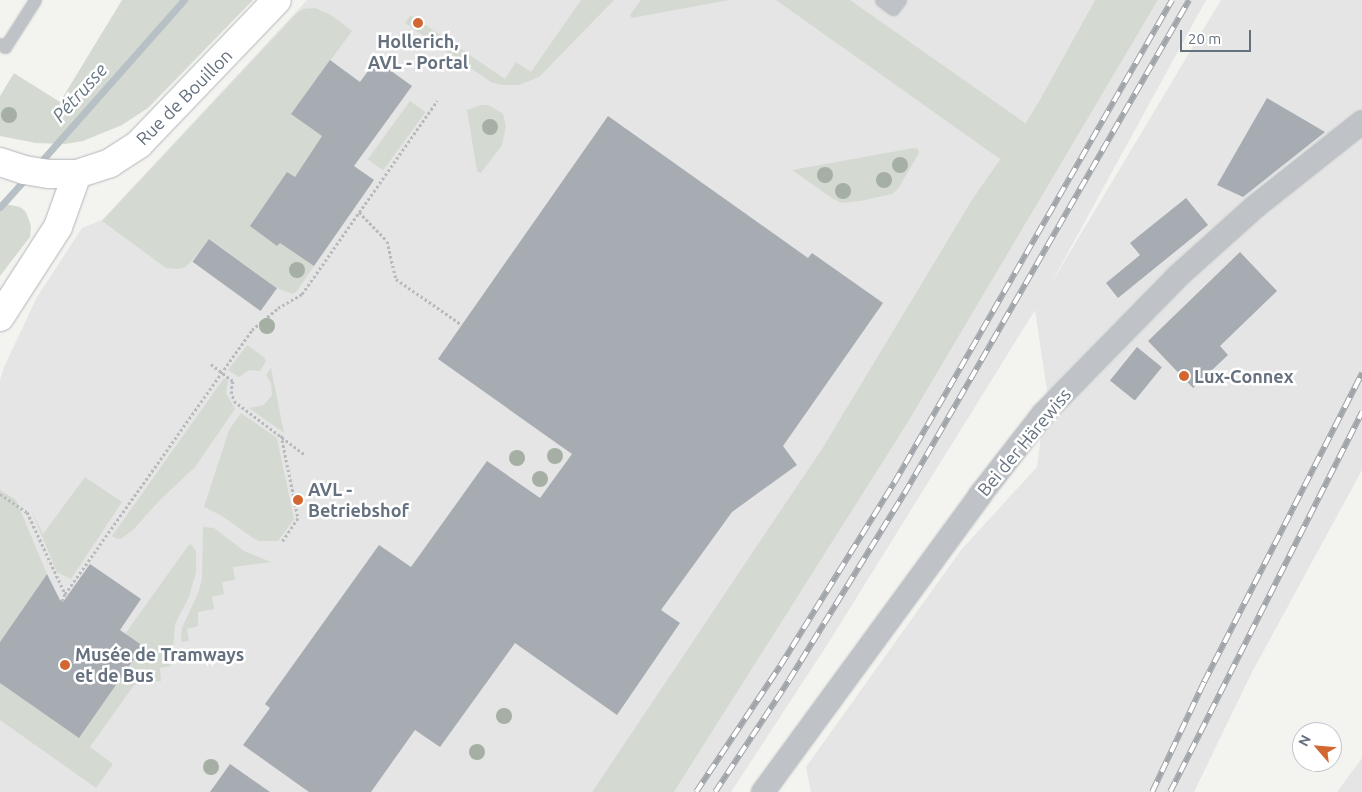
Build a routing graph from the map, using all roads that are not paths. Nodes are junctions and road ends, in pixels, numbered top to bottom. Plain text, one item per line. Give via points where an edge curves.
1 (35, 0) edge
2 (277, 0) edge
3 (881, 0) edge
4 (900, 0) edge
5 (0, 44) edge
6 (1362, 122) edge
7 (0, 162) edge
8 (78, 177) junction
9 (0, 317) edge
10 (763, 792) edge

1 - 5 lane via 5,47
2 - 8 street, Rue de Bouillon via 139,144 110,163
3 - 4 lane via 893,9
6 - 10 street, Bei der Härewiss via 1256,206 1178,276 1043,414
7 - 8 street, Rue de Bouillon via 33,172
8 - 9 street via 58,227

